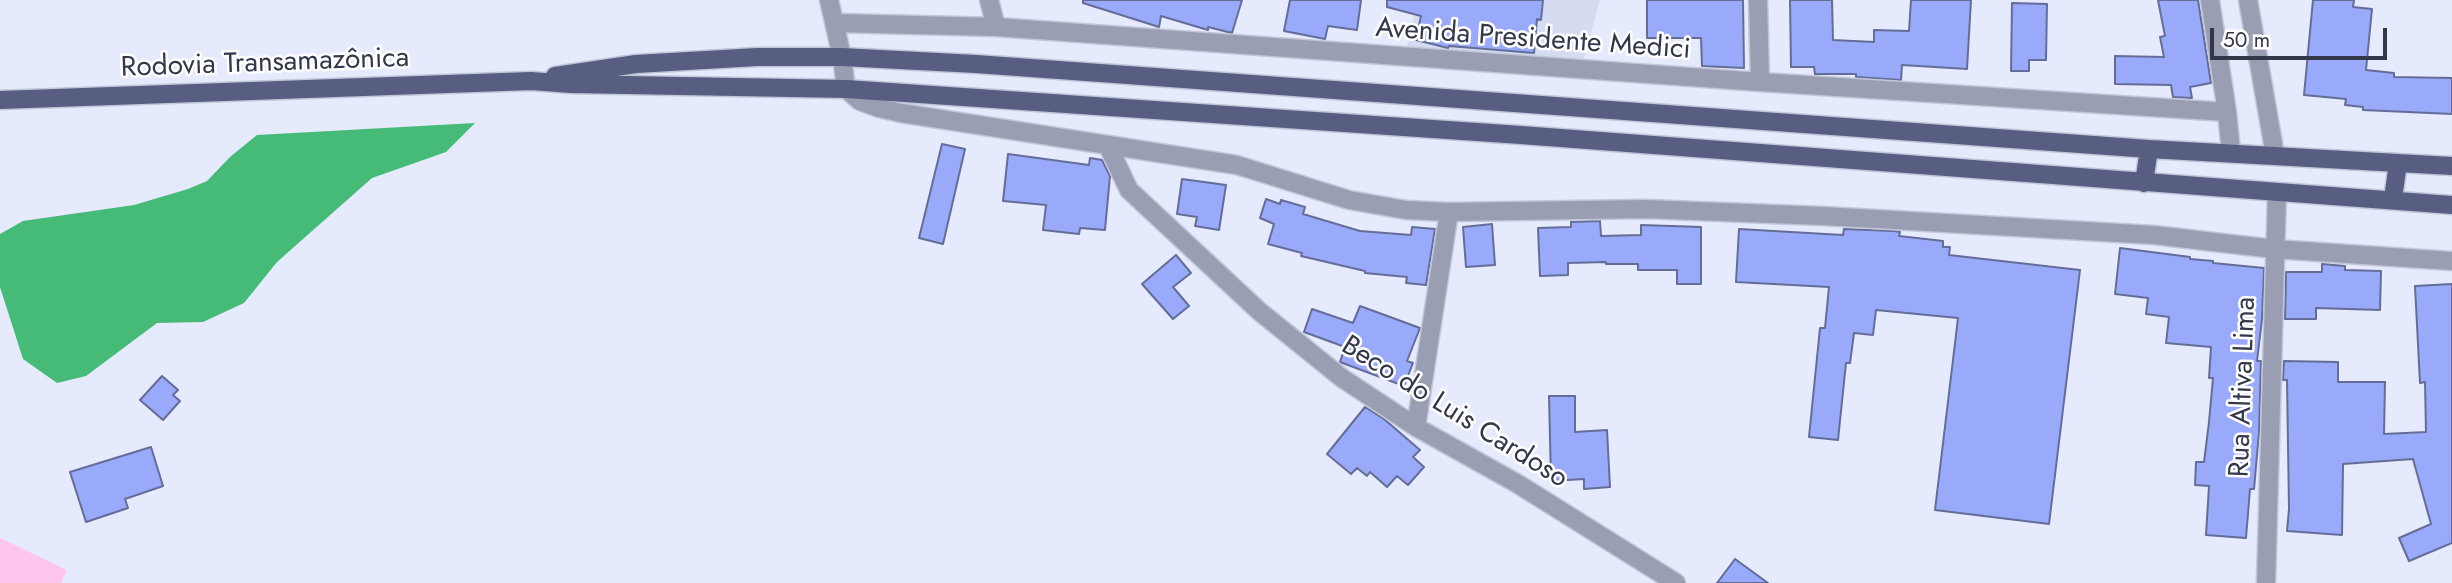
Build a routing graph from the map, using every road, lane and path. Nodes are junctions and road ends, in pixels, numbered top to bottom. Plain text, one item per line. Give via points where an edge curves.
1 (829, 0) edge
2 (989, 0) edge
3 (1758, 0) edge
4 (2210, 0) edge
5 (2248, 0) edge
6 (836, 23) junction
7 (996, 27) junction
8 (842, 57) junction
9 (531, 81) junction
10 (1760, 82) junction
11 (846, 89) junction
12 (0, 100) edge
13 (2227, 112) junction
14 (1108, 146) junction
15 (2149, 149) junction
16 (2231, 152) junction
17 (2275, 155) junction
18 (2398, 163) junction
19 (2452, 166) edge
20 (2144, 183) junction
21 (2277, 192) junction
22 (2393, 199) junction
23 (2452, 205) edge
24 (1449, 212) junction
25 (2274, 249) junction
26 (2452, 261) edge
27 (1416, 427) junction
28 (1676, 583) edge
29 (2266, 583) edge

1 - 6 street
2 - 7 street
3 - 10 street
4 - 13 street
5 - 17 street
6 - 7 street, Avenida Presidente Medici
6 - 8 street
7 - 10 street, Avenida Presidente Medici
8 - 9 main road via 636,64
8 - 11 street
8 - 15 main road
9 - 11 main road
9 - 12 main road, Rodovia Transamazônica
10 - 13 street, Avenida Presidente Medici
11 - 14 street via 860,101 901,113
11 - 20 main road
13 - 16 street
14 - 24 street via 1237,164 1349,200
14 - 27 street, Beco do Luis Cardoso via 1129,190 1238,293 1342,378
15 - 16 main road
15 - 20 main road
16 - 17 main road
17 - 18 main road
18 - 19 main road
18 - 22 main road
20 - 21 main road
21 - 22 main road
21 - 25 street, Rua Altiva Lima
22 - 23 main road
24 - 25 street via 1700,211 2154,235
24 - 27 street
25 - 26 street
25 - 29 street, Rua Altiva Lima
27 - 28 street, Beco do Luis Cardoso via 1518,484

